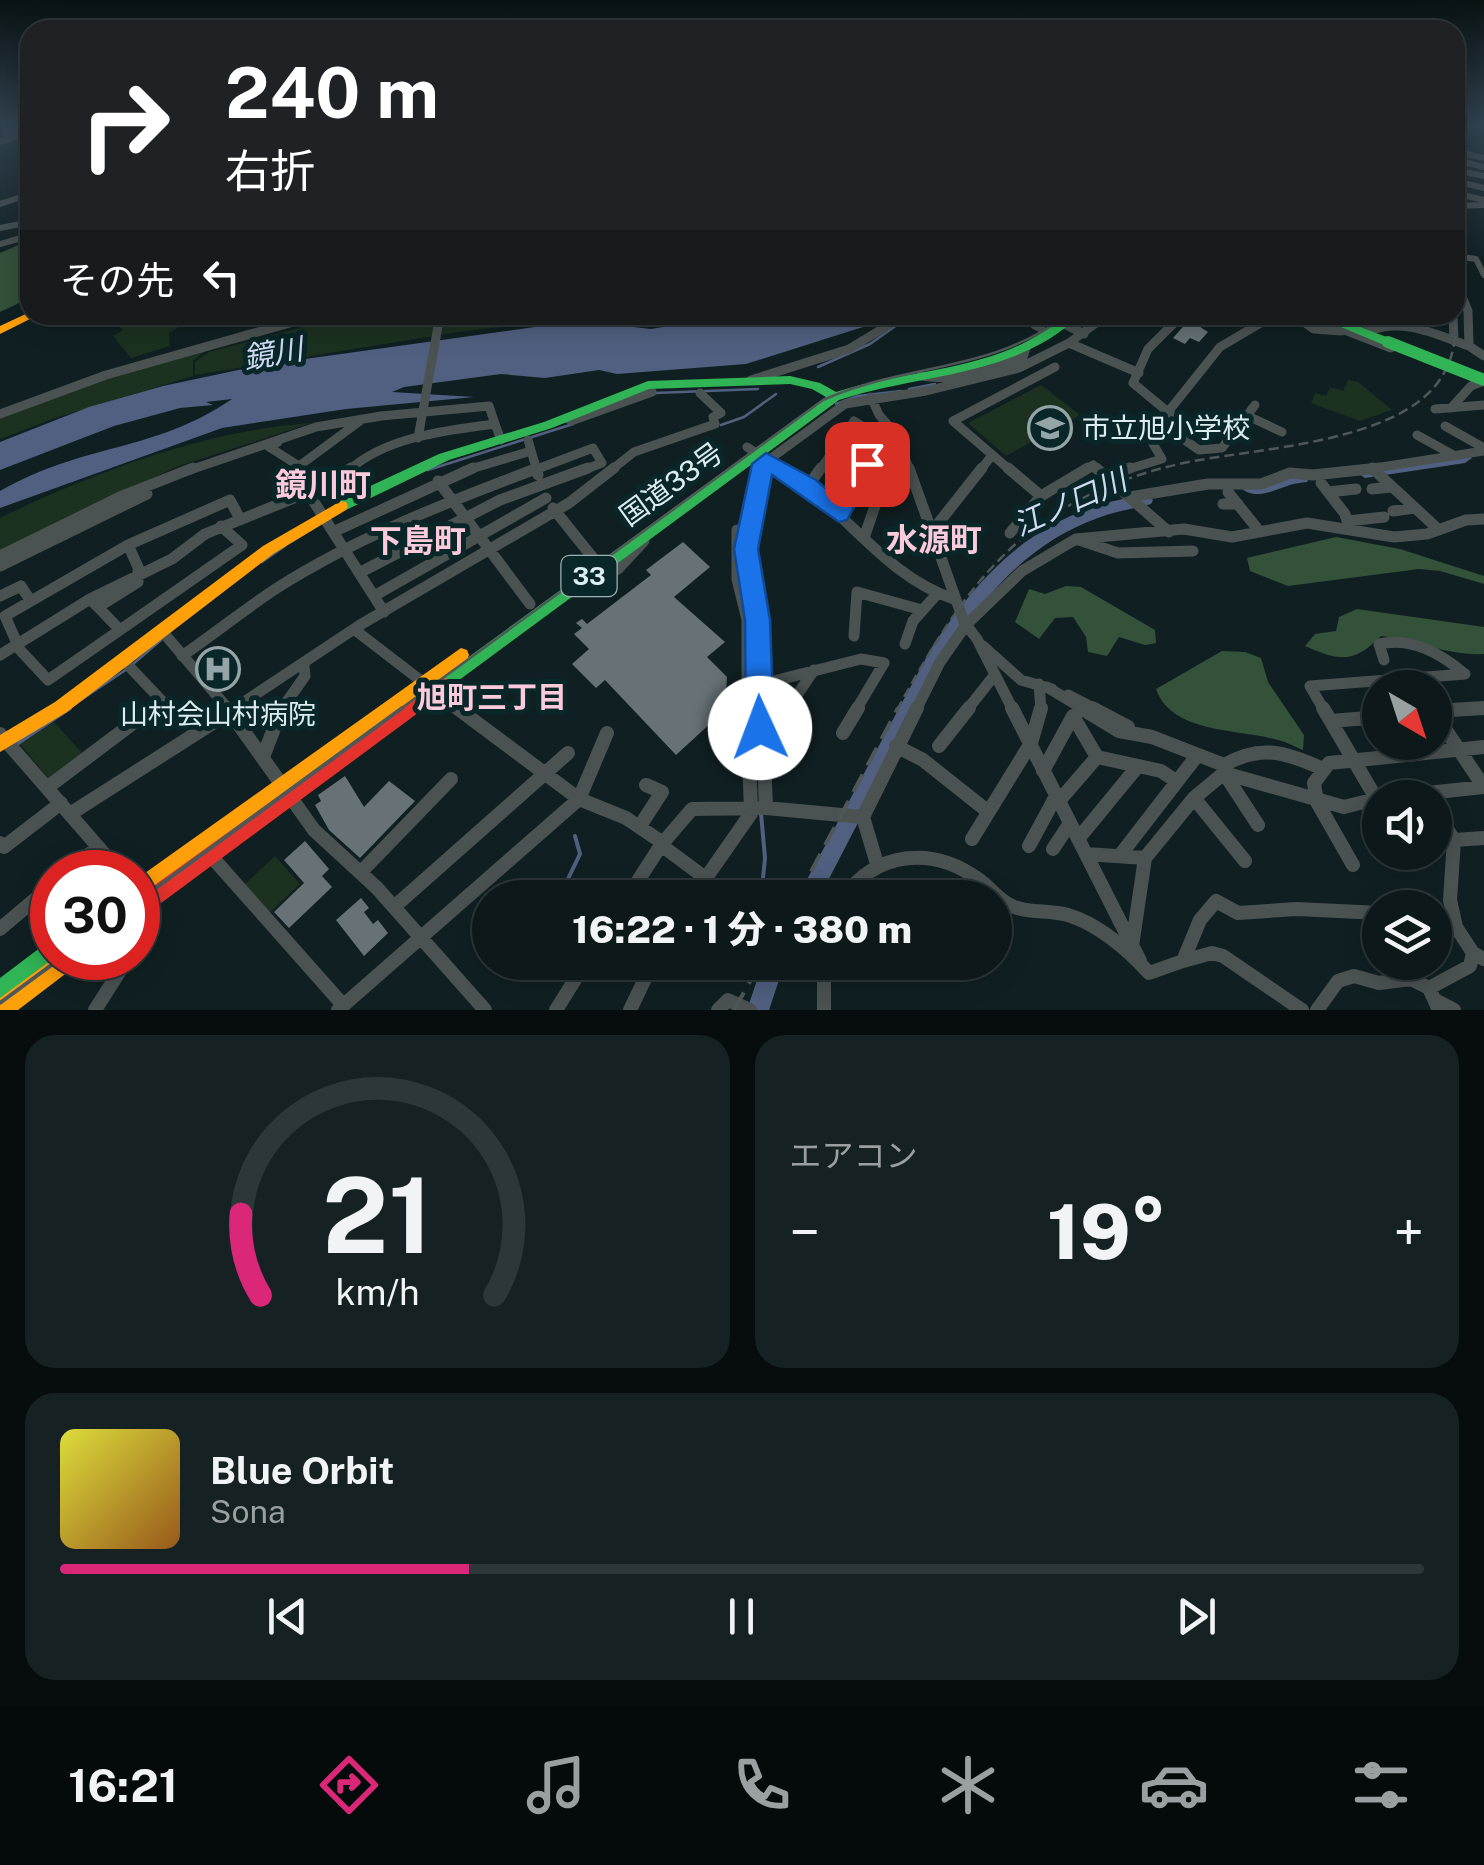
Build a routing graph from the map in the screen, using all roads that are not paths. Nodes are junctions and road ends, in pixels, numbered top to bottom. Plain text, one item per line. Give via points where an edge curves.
1 (1465, 255) edge
2 (1484, 275) edge
3 (1465, 303) edge
4 (283, 325) edge
5 (438, 325) edge
6 (889, 325) edge
7 (1059, 325) edge
8 (1061, 325) edge
9 (1064, 325) edge
10 (1172, 325) edge
11 (1259, 325) edge
12 (1307, 325) edge
13 (1333, 325) edge
14 (1344, 325) edge
15 (1355, 325) edge
16 (1455, 325) edge
17 (1347, 330) junction
18 (1369, 330) junction
19 (1454, 341) junction
20 (1069, 343) junction
21 (1395, 345) junction
22 (1469, 346) junction
23 (1026, 348) junction
24 (1484, 356) edge
25 (1425, 357) dead end
26 (1055, 367) dead end
27 (985, 373) junction
28 (1139, 373) junction
29 (921, 376) junction
30 (750, 380) junction
31 (1483, 382) edge
32 (652, 392) dead end
33 (700, 393) dead end
34 (831, 393) junction
35 (1004, 393) junction
36 (871, 398) junction
37 (1255, 405) dead end
38 (1484, 405) edge
39 (1435, 408) dead end
40 (1451, 408) junction
41 (1168, 412) junction
42 (422, 413) junction
43 (0, 414) edge
44 (1248, 416) junction
45 (566, 418) junction
46 (355, 420) junction
47 (495, 424) junction
48 (1164, 425) junction
49 (1445, 426) dead end
50 (1276, 432) dead end
51 (292, 434) junction
52 (1417, 435) dead end
53 (418, 438) junction
54 (501, 440) junction
55 (891, 441) junction
56 (269, 447) junction
57 (1484, 449) edge
58 (992, 455) junction
59 (759, 456) junction
60 (1456, 457) junction
61 (299, 466) junction
62 (537, 469) junction
63 (1376, 472) junction
64 (1106, 475) junction
65 (438, 481) junction
66 (541, 485) junction
67 (808, 486) junction
68 (1392, 486) junction
69 (1372, 488) dead end
70 (1356, 489) dead end
71 (307, 491) junction
72 (1228, 492) dead end
73 (1041, 496) junction
74 (546, 498) junction
75 (452, 500) junction
76 (1134, 500) junction
77 (1223, 504) dead end
78 (1238, 504) junction
79 (1415, 508) junction
80 (556, 511) junction
81 (839, 513) junction
82 (239, 518) junction
83 (464, 518) junction
84 (1484, 519) edge
85 (326, 521) junction
86 (221, 526) junction
87 (1349, 526) junction
88 (933, 530) junction
89 (1439, 530) junction
90 (1010, 532) dead end
91 (1169, 532) junction
92 (1260, 532) junction
93 (478, 538) junction
94 (864, 538) junction
95 (1076, 539) junction
96 (128, 545) junction
97 (345, 551) junction
98 (488, 552) junction
99 (1193, 552) dead end
100 (0, 556) edge
101 (593, 558) junction
102 (0, 566) edge
103 (359, 573) junction
104 (140, 574) junction
105 (744, 588) junction
106 (938, 594) junction
107 (0, 596) edge
108 (374, 596) junction
109 (30, 600) junction
110 (93, 604) junction
111 (530, 604) junction
112 (922, 610) junction
113 (384, 612) junction
114 (961, 614) junction
115 (120, 630) junction
116 (355, 630) junction
117 (165, 635) junction
118 (854, 636) dead end
119 (977, 640) junction
120 (16, 644) junction
121 (906, 644) dead end
122 (0, 655) edge
123 (182, 656) junction
124 (1384, 660) dead end
125 (127, 665) junction
126 (304, 666) junction
127 (814, 669) junction
128 (1452, 676) edge
129 (993, 677) junction
130 (1362, 684) edge
131 (430, 685) junction
132 (758, 686) junction
133 (1043, 686) junction
134 (1484, 708) edge
135 (1452, 711) edge
136 (230, 714) junction
137 (783, 717) dead end
138 (1362, 718) edge
139 (1331, 721) junction
140 (1128, 727) dead end
141 (607, 732) dead end
142 (842, 732) dead end
143 (1452, 738) edge
144 (7, 742) edge
145 (1030, 745) junction
146 (896, 746) junction
147 (939, 746) dead end
148 (1484, 747) edge
149 (1459, 749) junction
150 (568, 753) dead end
151 (1097, 756) junction
152 (262, 757) junction
153 (1196, 757) junction
154 (1354, 761) junction
155 (1138, 766) junction
156 (1224, 769) junction
157 (1323, 769) junction
158 (1043, 770) junction
159 (545, 776) junction
160 (451, 780) dead end
161 (1176, 780) junction
162 (1366, 780) edge
163 (646, 784) dead end
164 (48, 787) junction
165 (285, 791) junction
166 (1452, 791) edge
167 (1194, 798) junction
168 (579, 799) junction
169 (1057, 799) junction
170 (1317, 802) junction
171 (1362, 803) edge
172 (66, 809) junction
173 (758, 809) junction
174 (986, 810) junction
175 (855, 816) junction
176 (1070, 822) junction
177 (1258, 825) dead end
178 (640, 826) junction
179 (1452, 837) edge
180 (1484, 838) edge
181 (972, 839) dead end
182 (1078, 839) junction
183 (1454, 840) junction
184 (662, 844) junction
185 (1029, 846) dead end
186 (1, 847) edge
187 (97, 848) joint
188 (205, 849) junction
189 (95, 850) edge
190 (1054, 850) dead end
191 (1086, 854) junction
192 (1121, 854) junction
193 (1145, 858) junction
194 (1245, 861) dead end
195 (878, 864) junction
196 (1353, 865) dead end
197 (361, 872) junction
198 (704, 877) junction
199 (639, 880) edge
200 (702, 880) edge
201 (855, 880) edge
202 (160, 884) edge
203 (30, 905) edge
204 (394, 907) junction
205 (1362, 912) edge
206 (1452, 926) edge
207 (1456, 927) junction
208 (0, 930) edge
209 (421, 936) junction
210 (1132, 946) junction
211 (1478, 956) edge
212 (1183, 961) junction
213 (1140, 962) junction
214 (30, 967) edge
215 (41, 980) edge
216 (114, 980) edge
217 (575, 980) edge
218 (644, 980) edge
219 (824, 980) edge
220 (0, 990) edge
221 (1434, 999) edge
222 (477, 1007) edge
223 (340, 1008) edge
224 (749, 1009) edge
225 (1, 1010) edge
226 (95, 1010) edge
227 (556, 1010) edge
228 (630, 1010) edge
229 (718, 1010) edge
230 (824, 1010) edge
231 (1302, 1010) edge
232 (1318, 1010) edge
233 (1454, 1010) edge

1 - 2 street
3 - 22 street
4 - 43 street via 106,375
5 - 42 street
6 - 30 street via 849,349
7 - 34 main road, 国道33号 / 33 via 984,354
8 - 23 main road, 国道33号 / 33
9 - 20 street
10 - 28 street via 1148,349
11 - 41 street via 1220,348
12 - 17 street
13 - 17 street
14 - 21 main road
15 - 18 street
16 - 19 street
17 - 21 street
18 - 19 street via 1392,325
18 - 21 street
19 - 22 street
20 - 27 street via 1038,361
20 - 28 street
21 - 25 street
21 - 31 main road, bridge
22 - 24 street
23 - 27 street via 1022,357
23 - 29 main road, 国道33号 / 33
26 - 35 street
27 - 29 street
27 - 35 street
27 - 36 street
28 - 41 street via 1135,387
29 - 34 main road, 国道33号 / 33
30 - 34 main road via 790,380
30 - 45 main road via 648,385
31 - 40 street
32 - 45 street
33 - 80 street via 721,413 714,424 634,452
34 - 59 main road, 国道33号 / 33
35 - 58 street via 952,420
36 - 55 street
36 - 59 street via 845,404
37 - 44 street
38 - 40 street
39 - 40 street
41 - 48 street
42 - 46 street
42 - 47 street via 490,406
42 - 53 street
44 - 48 street via 1222,448 1199,450
44 - 50 street
45 - 54 main road
46 - 51 street
46 - 61 street
47 - 53 street
47 - 54 street
48 - 64 street via 1149,437 1162,459
49 - 57 street
51 - 56 street
51 - 100 street via 122,496
52 - 60 street
53 - 71 street via 363,457 336,481
54 - 85 main road via 444,457
55 - 67 street via 854,421
55 - 81 street
55 - 88 street
55 - 94 street
56 - 61 street
56 - 102 street via 147,494
57 - 60 street
58 - 73 street
58 - 88 street
59 - 67 street
59 - 101 main road, 国道33号 / 33
59 - 105 street via 742,530
59 - 131 main road, 国道33号 / 33
60 - 63 street
61 - 71 street
62 - 65 street via 530,446
62 - 66 street
62 - 66 street via 593,448 602,463
62 - 75 street
63 - 68 street
63 - 76 street via 1290,473 1268,483 1208,484
64 - 73 street via 1093,465
64 - 76 street
65 - 75 street
65 - 85 street
66 - 74 street
66 - 83 street
67 - 81 street
68 - 69 street
68 - 79 street
70 - 87 street via 1324,487
71 - 82 street
71 - 85 street
72 - 78 street
73 - 90 street
74 - 80 street
74 - 93 street
75 - 83 street
75 - 97 street
76 - 91 street
77 - 78 street
78 - 92 street
79 - 87 street
79 - 89 street
80 - 98 street
80 - 101 street
81 - 94 street
82 - 86 street
82 - 96 street via 230,500
83 - 93 street
83 - 103 street
84 - 89 street
85 - 97 street
85 - 117 main road via 268,550
86 - 104 street
86 - 115 street via 242,545
87 - 89 street via 1389,538
87 - 92 street via 1307,523
88 - 114 street
91 - 92 street
91 - 95 street
93 - 98 street
93 - 108 street
94 - 106 street via 897,570
95 - 99 street via 1134,555
95 - 114 street
96 - 104 street
96 - 109 street
97 - 103 street
97 - 123 street via 279,587
98 - 111 street
98 - 113 street
101 - 111 main road, 国道33号 / 33
103 - 108 street
104 - 110 street via 138,582
105 - 132 street via 758,620
105 - 173 street via 747,774
106 - 112 street
106 - 114 street
107 - 109 street via 21,586
108 - 113 street
109 - 120 street via 6,616
110 - 115 street
110 - 120 street
111 - 131 main road, 国道33号 / 33
112 - 118 street via 857,592
112 - 121 street
113 - 116 street
114 - 119 street
114 - 146 street
115 - 120 street via 48,680
116 - 126 street
116 - 131 street
117 - 123 street
117 - 125 main road
119 - 129 street
119 - 133 street via 1021,680
120 - 122 street
123 - 136 street
124 - 128 street via 1379,644 1419,646 1442,654 1465,674
125 - 144 main road
125 - 164 street via 162,700
126 - 136 street
126 - 152 street
127 - 132 street
127 - 137 street
127 - 142 street via 861,659 884,663
129 - 145 street
129 - 147 street
130 - 139 street via 1310,686
131 - 159 street
131 - 165 main road, 国道33号 / 33
132 - 173 street
133 - 140 street
133 - 145 street
133 - 153 street via 1119,731
134 - 135 street
136 - 152 street
136 - 172 street
138 - 139 street
139 - 154 street
141 - 168 street
143 - 149 street
144 - 164 street
145 - 158 street
145 - 174 street
146 - 174 street
146 - 175 street
148 - 149 street
149 - 154 street
149 - 166 street via 1484,787
150 - 159 street
151 - 155 street
151 - 158 street via 1074,716
151 - 169 street
152 - 165 street
153 - 156 street
153 - 161 street
154 - 157 street
154 - 162 street
155 - 161 street
155 - 182 street
156 - 157 street via 1245,751 1262,748
156 - 167 street
156 - 170 street
156 - 177 street
157 - 170 street via 1314,783
158 - 169 street
159 - 168 street
159 - 204 street
160 - 197 street
161 - 192 street
163 - 178 street via 662,792
164 - 172 street
165 - 188 main road, 国道33号 / 33
165 - 197 street via 314,830
167 - 193 street
167 - 194 street
168 - 178 street
168 - 209 street
169 - 176 street
169 - 185 street
170 - 171 street
170 - 196 street
172 - 186 street
172 - 187 street
173 - 175 street
173 - 184 street via 692,810
173 - 198 street
174 - 181 street
175 - 195 street
176 - 182 street
176 - 190 street
178 - 184 street
179 - 183 street
180 - 183 street
182 - 191 street
183 - 207 street via 1450,900
184 - 198 street
184 - 199 street
187 - 189 street
188 - 202 main road, 国道33号 / 33
188 - 223 street
191 - 192 street
191 - 210 street
192 - 193 street
193 - 210 street
195 - 201 street
195 - 213 street via 933,856 977,878 1006,903 1081,921
197 - 204 street
198 - 200 street
203 - 208 street
204 - 209 street
205 - 212 street via 1238,913 1216,901 1202,914
206 - 207 street
207 - 211 street
209 - 222 street
209 - 223 street
210 - 213 street
211 - 221 street
212 - 213 street via 1149,973
212 - 231 street via 1224,956
214 - 220 main road
215 - 225 main road
216 - 226 street
217 - 227 street
218 - 228 street
219 - 230 street
221 - 232 street via 1411,979 1379,984 1354,976 1338,981
221 - 233 street
224 - 229 street via 728,1000

